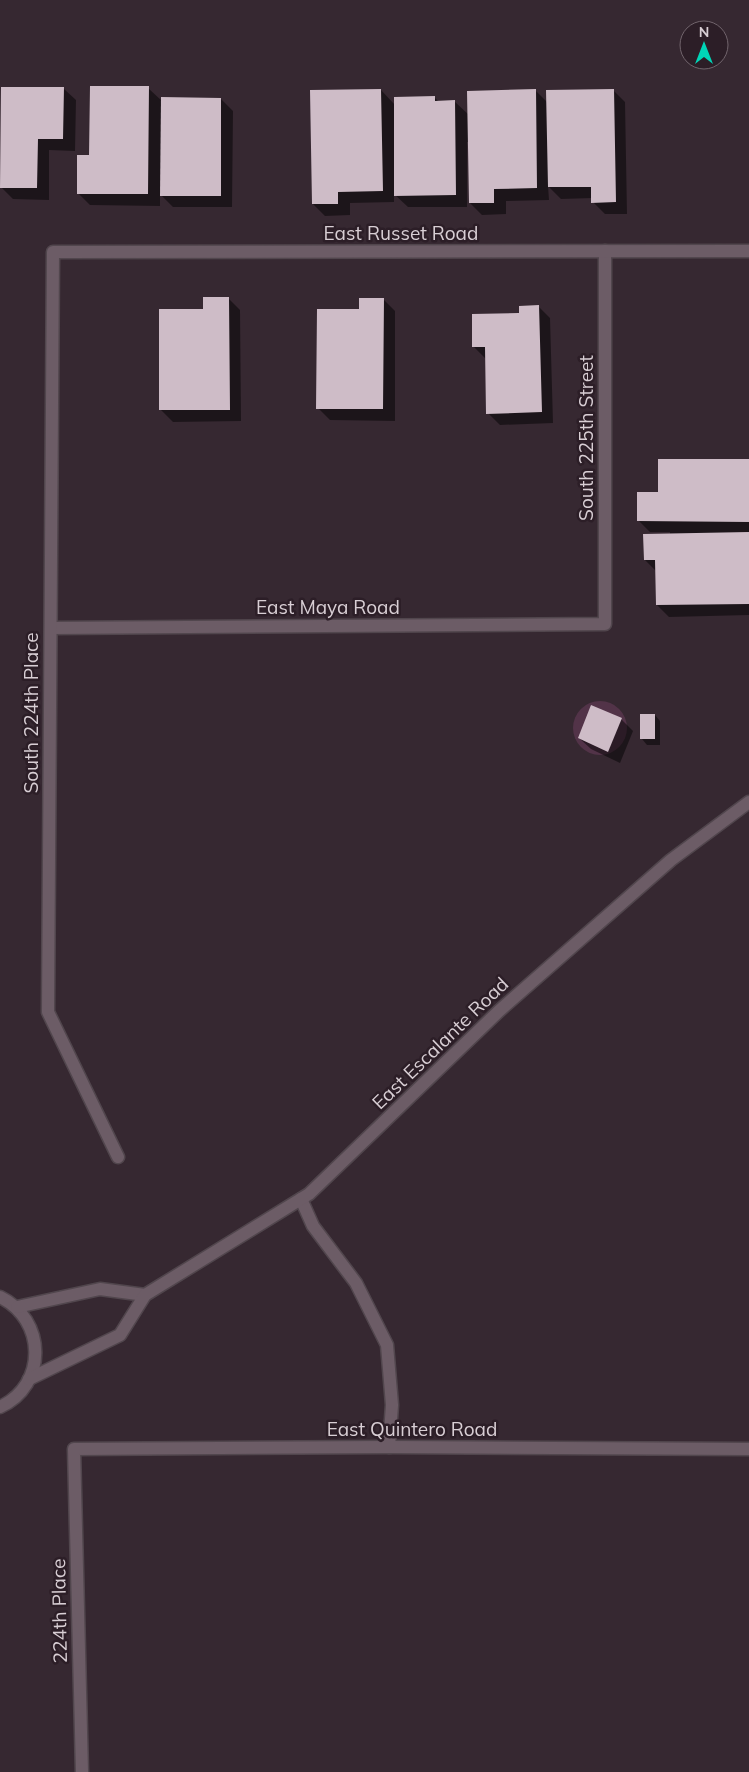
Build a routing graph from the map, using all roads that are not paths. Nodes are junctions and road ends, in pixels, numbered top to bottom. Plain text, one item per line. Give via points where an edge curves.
1 (605, 251) junction
2 (749, 251) edge
3 (53, 252) joint
4 (605, 624) joint
5 (51, 628) junction
6 (749, 802) edge
7 (118, 1157) dead end
8 (301, 1199) junction
9 (145, 1295) junction
10 (0, 1297) edge
11 (16, 1308) junction
12 (29, 1379) junction
13 (0, 1407) edge
14 (389, 1447) junction
15 (74, 1449) joint
16 (749, 1449) edge
17 (82, 1772) edge

1 - 2 street, East Russet Road
1 - 3 street, East Russet Road
1 - 4 street, South 225th Street
3 - 5 street, South 224th Place
4 - 5 street, East Maya Road
5 - 7 street, South 224th Place via 48,1012
6 - 8 street, East Escalante Road via 671,860 507,1004
8 - 9 street, East Escalante Road
8 - 14 street via 313,1226 356,1283 387,1345 392,1405
9 - 11 street via 100,1288
9 - 12 street, East Escalante Road via 120,1335
10 - 11 street, East Escalante Road
11 - 12 street, East Escalante Road via 27,1320 36,1349 35,1365
12 - 13 street, East Escalante Road via 18,1395
14 - 15 street, East Quintero Road
14 - 16 street, East Quintero Road
15 - 17 street, 224th Place

